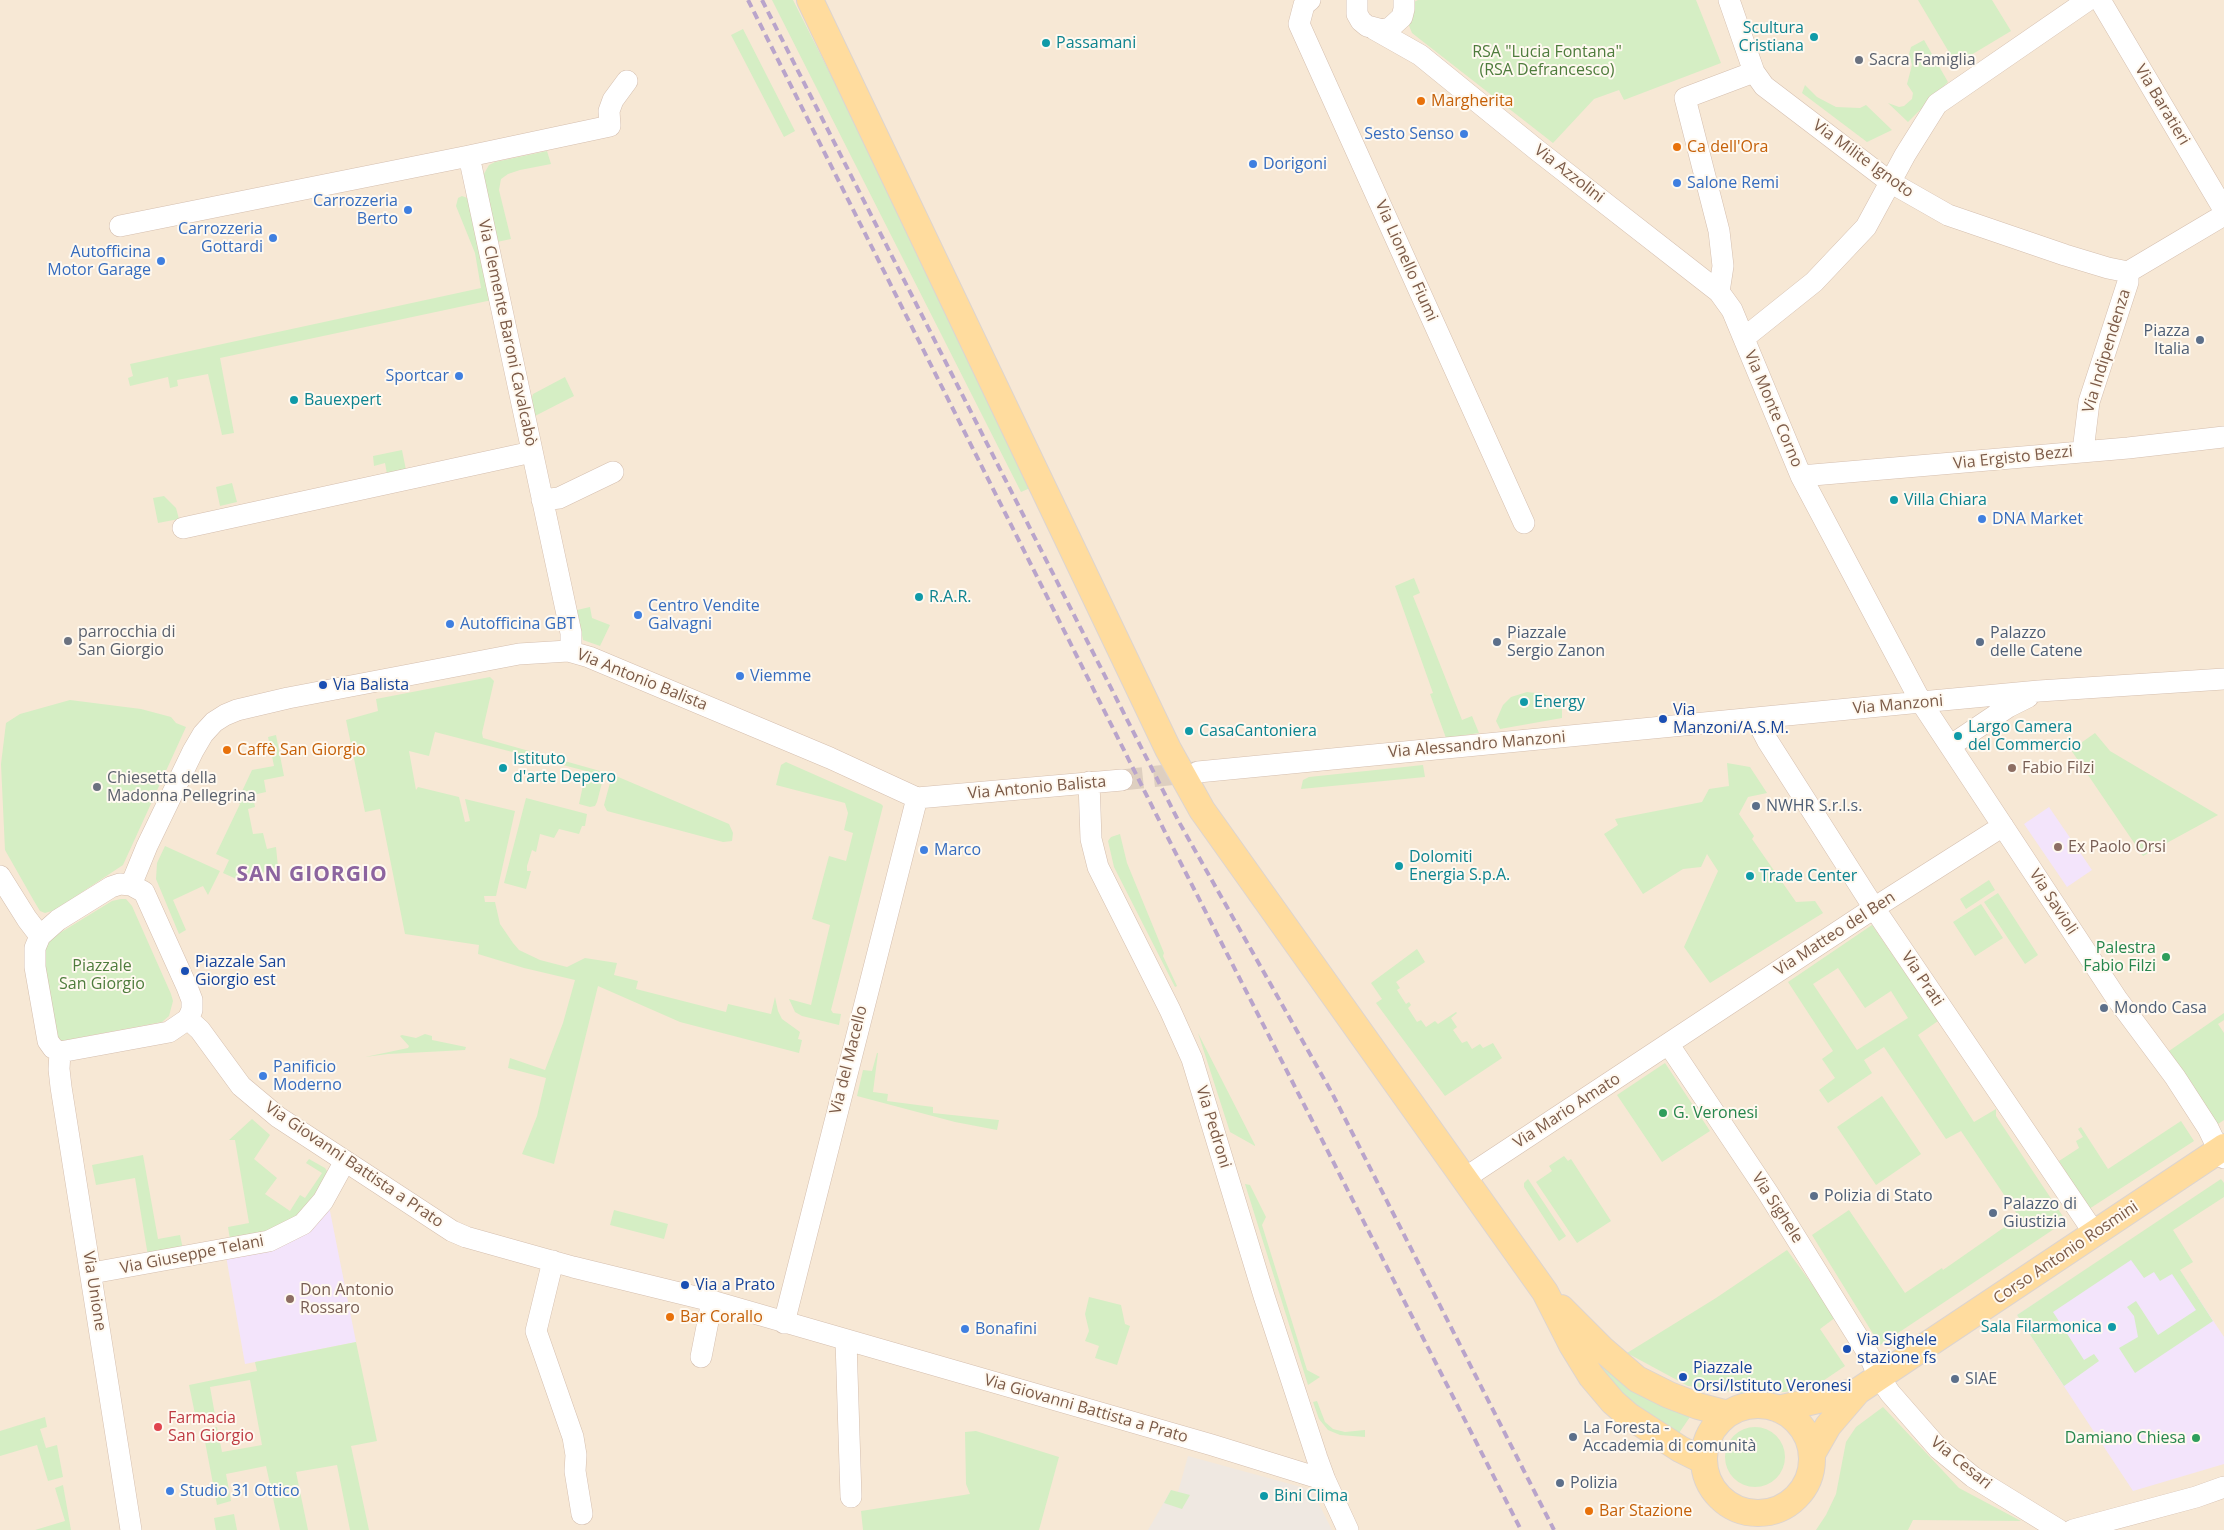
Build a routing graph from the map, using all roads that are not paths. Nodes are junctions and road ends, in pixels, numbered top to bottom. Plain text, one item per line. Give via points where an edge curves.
1 (810, 0) edge
2 (1310, 0) edge
3 (1729, 0) edge
4 (2088, 0) edge
5 (2100, 0) edge
6 (1404, 4) edge
7 (1353, 5) edge
8 (1374, 29) junction
9 (1420, 55) junction
10 (1754, 72) junction
11 (627, 81) dead end
12 (469, 156) junction
13 (1890, 182) junction
14 (2224, 210) edge
15 (2224, 215) edge
16 (120, 226) dead end
17 (2224, 231) edge
18 (2128, 276) junction
19 (1719, 292) junction
20 (1744, 338) junction
21 (2224, 437) edge
22 (2083, 451) junction
23 (532, 452) junction
24 (613, 472) dead end
25 (1801, 476) junction
26 (542, 500) junction
27 (1524, 523) dead end
28 (183, 528) dead end
29 (568, 651) junction
30 (2224, 679) edge
31 (2039, 691) junction
32 (1921, 702) junction
33 (1756, 719) junction
34 (1950, 746) junction
35 (1198, 772) tunnel mouth
36 (1122, 780) tunnel mouth
37 (1088, 782) junction
38 (917, 798) junction
39 (2003, 826) junction
40 (0, 876) edge
41 (131, 885) junction
42 (1874, 908) junction
43 (40, 936) junction
44 (188, 1019) junction
45 (1668, 1045) junction
46 (60, 1052) junction
47 (2222, 1152) edge
48 (345, 1161) junction
49 (1465, 1178) junction
50 (2095, 1234) junction
51 (553, 1261) junction
52 (92, 1274) junction
53 (1545, 1292) junction
54 (712, 1301) junction
55 (784, 1323) junction
56 (846, 1341) junction
57 (701, 1357) dead end
58 (1879, 1377) junction
59 (1858, 1391) junction
60 (1778, 1409) junction
61 (1728, 1414) junction
62 (1812, 1454) junction
63 (1704, 1461) junction
64 (1325, 1480) junction
65 (2224, 1487) edge
66 (851, 1497) dead end
67 (1786, 1506) junction
68 (582, 1514) dead end
69 (1730, 1518) edge
70 (131, 1530) edge
71 (1348, 1530) edge
72 (1766, 1530) edge
73 (2059, 1530) edge
74 (2073, 1530) edge

1 - 49 main road via 1184,780 1202,810
2 - 27 street, Via Lionello Fiumi via 1304,4 1299,24
3 - 10 street
4 - 13 street via 1937,104
5 - 14 street, Via Baratieri
6 - 8 street via 1390,28
6 - 9 street, Via Azzolini
7 - 8 street, Via Azzolini via 1367,26
8 - 9 street, Via Azzolini
9 - 19 street, Via Azzolini
10 - 13 street, Via Milite Ignoto via 1764,86
10 - 19 street via 1685,98 1720,231 1723,266
11 - 12 street via 613,100 609,111 610,126
12 - 16 street
12 - 23 street, Via Clemente Baroni Cavalcabò
13 - 18 street, Via Milite Ignoto via 1948,216
13 - 20 street via 1866,227 1814,282
15 - 18 street, Via Indipendenza
17 - 18 street, Via Indipendenza via 2154,272
18 - 22 street, Via Indipendenza via 2090,402
19 - 20 street, Via Monte Corno via 1732,310
20 - 25 street, Via Monte Corno
21 - 22 street, Via Ergisto Bezzi
22 - 25 street, Via Ergisto Bezzi
23 - 26 street, Via Clemente Baroni Cavalcabò
23 - 28 street
24 - 26 street via 559,498
25 - 32 street, Via Monte Corno
26 - 29 street, Via Clemente Baroni Cavalcabò via 571,633
29 - 38 street, Via Antonio Balista via 608,664
29 - 41 street, Via Antonio Balista via 519,654 446,667 258,705 225,715 203,734 193,751
30 - 31 street, Via Manzoni
31 - 32 street, Via Manzoni
31 - 34 street, Via Manzoni via 2008,707
32 - 33 street, Via Manzoni
32 - 34 street, Via Savioli
33 - 35 street, Via Alessandro Manzoni
33 - 42 street, Via Prati
34 - 39 street, Via Savioli
36 - 37 street, Via Antonio Balista
37 - 38 street, Via Antonio Balista
37 - 64 street, Via Pedroni via 1091,839 1098,867 1192,1059 1264,1296
38 - 55 street, Via del Macello
39 - 42 street, Via Matteo del Ben
39 - 47 street, Via Savioli via 2118,1000 2180,1084
40 - 43 street
41 - 43 street via 110,887 58,920
41 - 44 street via 144,892 192,1000
42 - 45 street, Via Matteo del Ben
42 - 50 street, Via Prati
43 - 46 street via 35,948 35,967 48,1041
44 - 46 street via 169,1032
44 - 48 street, Via Giovanni Battista a Prato via 251,1095
45 - 49 street, Via Mario Amato
45 - 58 street, Via Sighele via 1768,1193 1869,1355
46 - 52 street, Via Unione via 60,1078
47 - 50 main road, Corso Antonio Rosmini
48 - 51 street, Via Giovanni Battista a Prato via 452,1231
48 - 52 street, Via Giuseppe Telani via 323,1201 303,1224 269,1241
49 - 53 main road
50 - 58 main road, Corso Antonio Rosmini
51 - 54 street, Via Giovanni Battista a Prato
51 - 68 street via 536,1331 573,1437
52 - 70 street, Via Unione
53 - 61 main road via 1601,1348 1637,1378 1669,1395
53 - 63 main road via 1591,1376 1613,1402 1629,1416
54 - 55 street, Via Giovanni Battista a Prato
54 - 57 street
55 - 56 street, Via Giovanni Battista a Prato
56 - 64 street, Via Giovanni Battista a Prato
56 - 66 street
58 - 59 main road, Corso Antonio Rosmini
58 - 73 street, Via Cesari via 1939,1449 1973,1477
59 - 60 main road
59 - 62 main road via 1828,1426
60 - 61 main road via 1752,1406
60 - 62 main road via 1801,1427
61 - 63 main road via 1706,1443
62 - 67 main road via 1806,1484
63 - 69 main road via 1710,1486
64 - 71 street, Via Pedroni
65 - 74 street
67 - 69 main road via 1772,1512 1743,1512
67 - 72 main road

